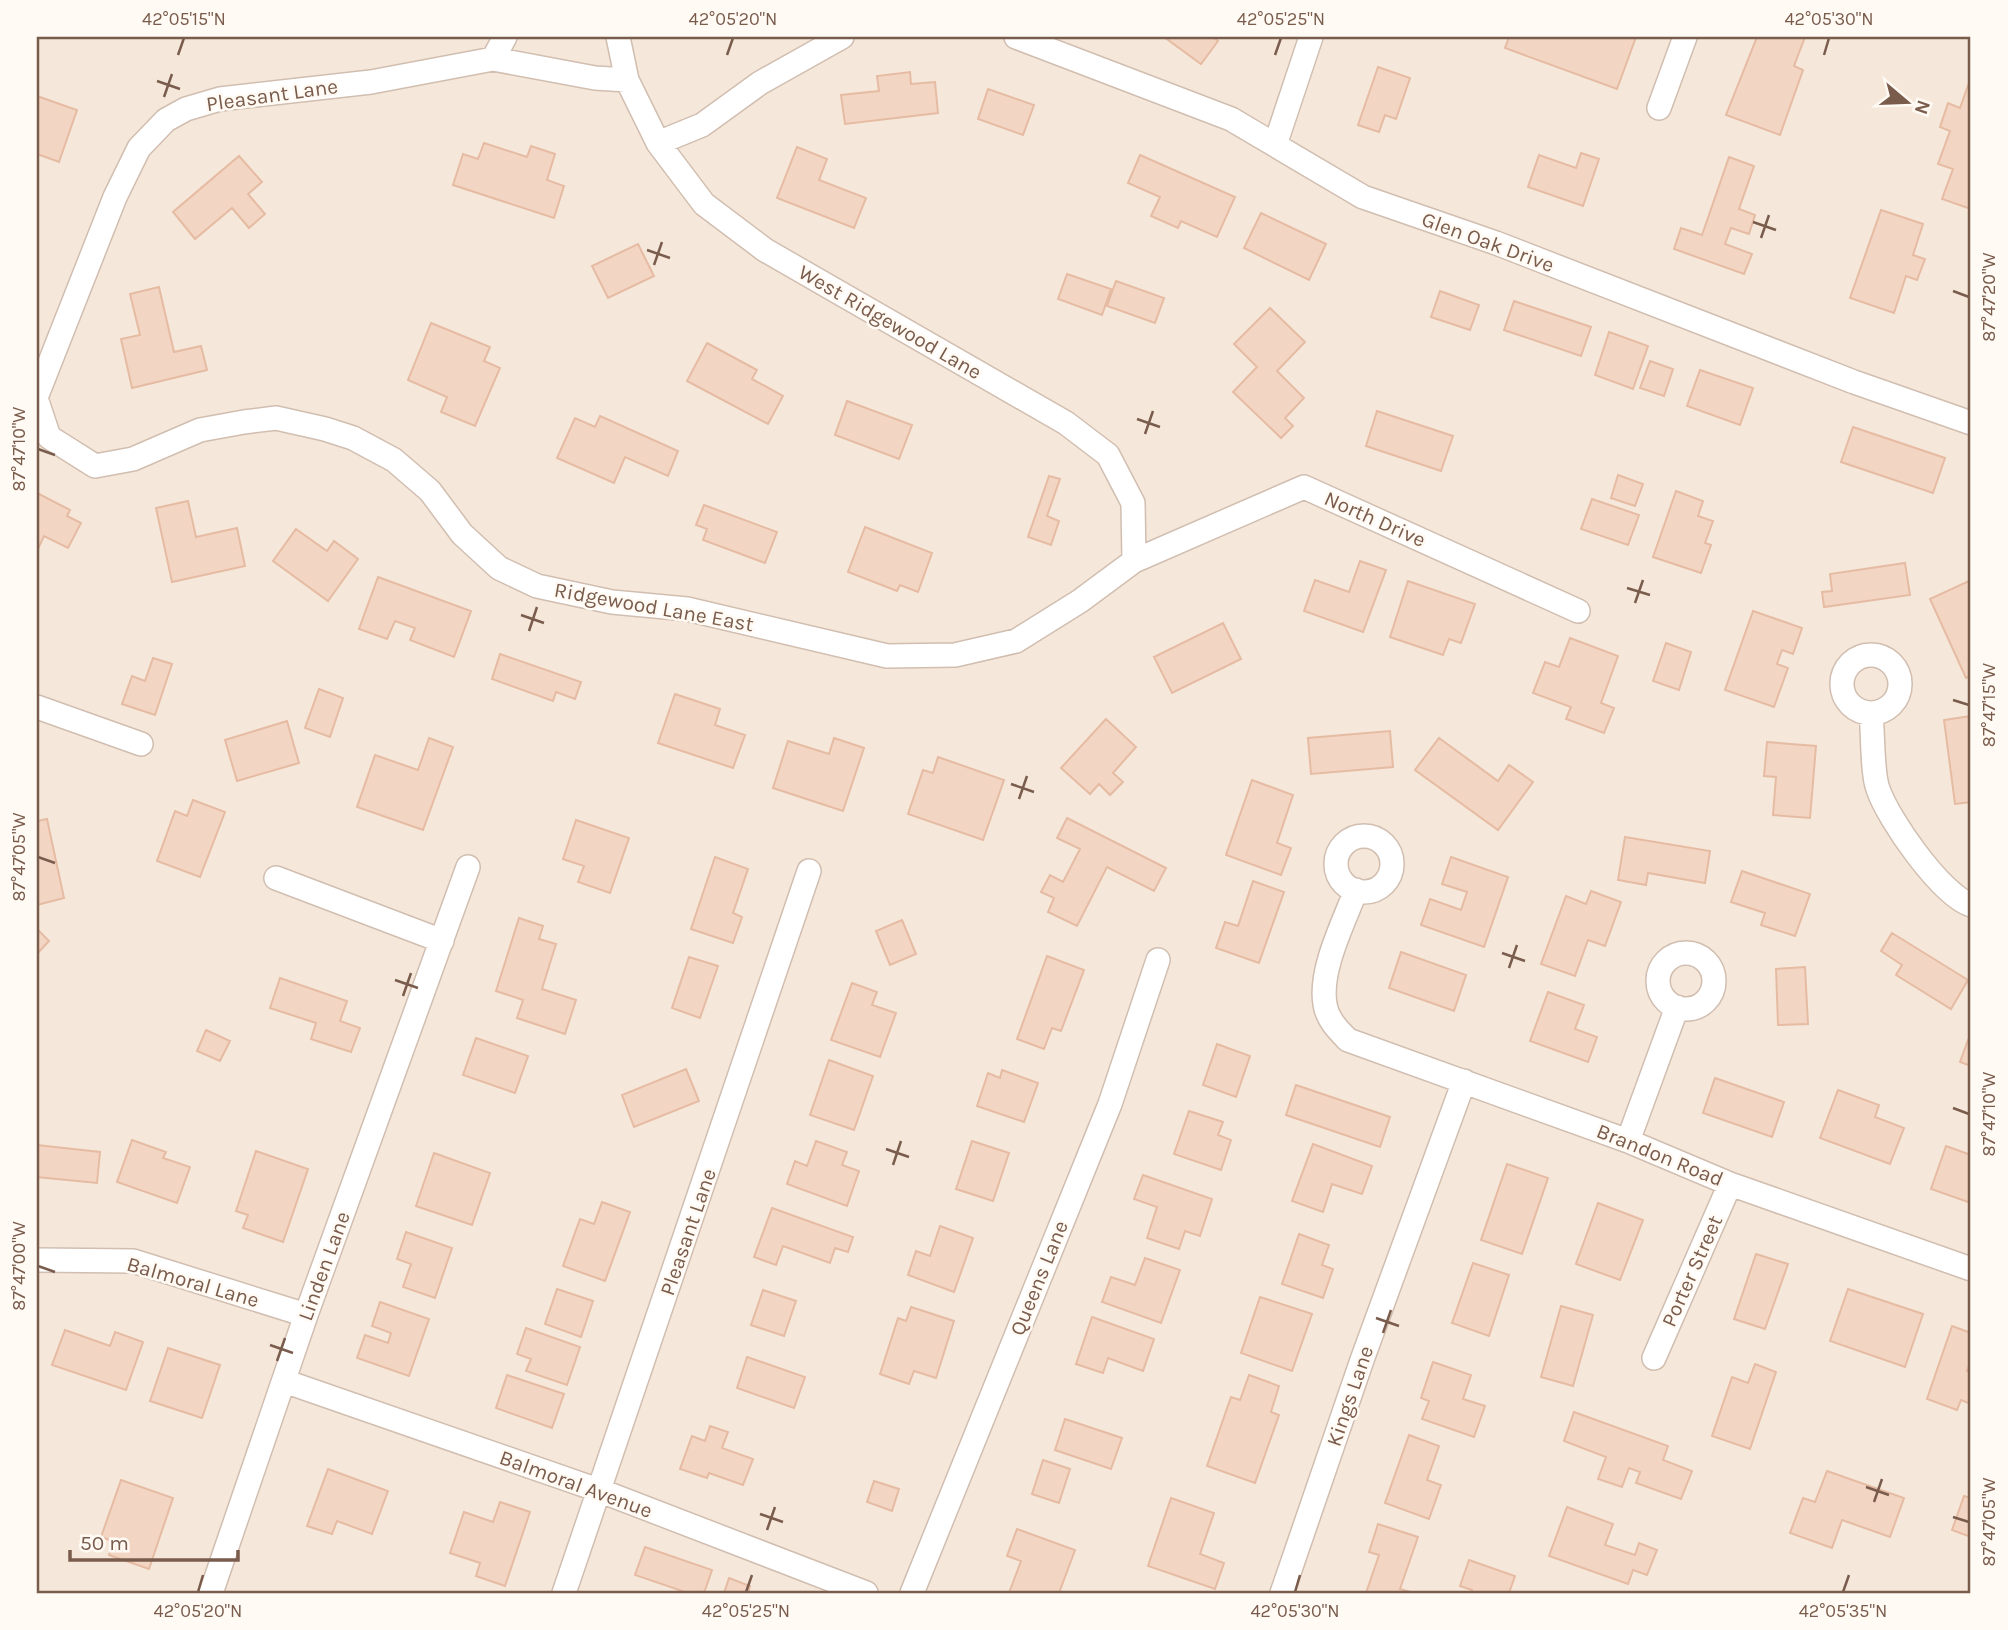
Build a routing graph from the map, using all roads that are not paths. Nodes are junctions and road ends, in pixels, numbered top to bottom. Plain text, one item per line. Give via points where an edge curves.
1 (505, 37) edge
2 (618, 37) edge
3 (842, 37) edge
4 (1016, 37) edge
5 (1311, 37) edge
6 (1685, 37) edge
7 (493, 59) junction
8 (627, 80) junction
9 (1659, 108) dead end
10 (658, 143) junction
11 (1275, 145) junction
12 (37, 395) edge
13 (37, 401) edge
14 (1971, 423) edge
15 (1133, 561) junction
16 (1577, 611) dead end
17 (37, 707) edge
18 (1871, 713) dead end
19 (141, 744) dead end
20 (468, 867) dead end
21 (810, 871) dead end
22 (276, 878) dead end
23 (1356, 890) dead end
24 (1971, 905) edge
25 (442, 941) junction
26 (1158, 960) dead end
27 (1677, 1007) dead end
28 (1464, 1081) junction
29 (1628, 1141) junction
30 (1730, 1184) junction
31 (37, 1260) edge
32 (1971, 1269) edge
33 (306, 1315) junction
34 (1654, 1358) dead end
35 (284, 1381) junction
36 (601, 1491) junction
37 (211, 1593) edge
38 (565, 1593) edge
39 (866, 1593) edge
40 (912, 1593) edge
41 (1282, 1593) edge

1 - 7 street
2 - 8 street, West Ridgewood Lane
3 - 10 street via 760,83 702,125
4 - 11 street, Glen Oak Drive via 1231,119
5 - 11 street
6 - 9 street
7 - 8 street
7 - 12 street, Pleasant Lane via 371,82 220,99 166,120 139,148 115,197
8 - 10 street, West Ridgewood Lane
10 - 15 street, West Ridgewood Lane via 704,204 765,250 1066,423 1108,455 1133,503
11 - 14 street, Glen Oak Drive via 1363,197
13 - 15 street, Ridgewood Lane East via 49,437 94,466 132,459 200,430 244,422 276,418 325,429 394,460 430,491 462,534 499,568 537,586 612,602 687,609 887,656 955,655 1016,641
15 - 16 street, North Drive via 1304,487
17 - 19 street
18 - 24 street via 1877,788 1934,877 1959,901
20 - 25 street, Linden Lane
21 - 36 street, Pleasant Lane
22 - 25 street
23 - 28 street, Brandon Road via 1325,979 1325,1006 1333,1024 1348,1040
25 - 33 street, Linden Lane
26 - 40 street, Queens Lane via 1110,1104
27 - 29 street
28 - 29 street, Brandon Road
28 - 41 street, Kings Lane
29 - 30 street, Brandon Road
30 - 32 street, Brandon Road
30 - 34 street, Porter Street
31 - 33 street, Balmoral Lane via 133,1261
33 - 35 street, Linden Lane
35 - 36 street, Balmoral Avenue
35 - 37 street, Linden Lane
36 - 38 street, Pleasant Lane
36 - 39 street, Balmoral Avenue

